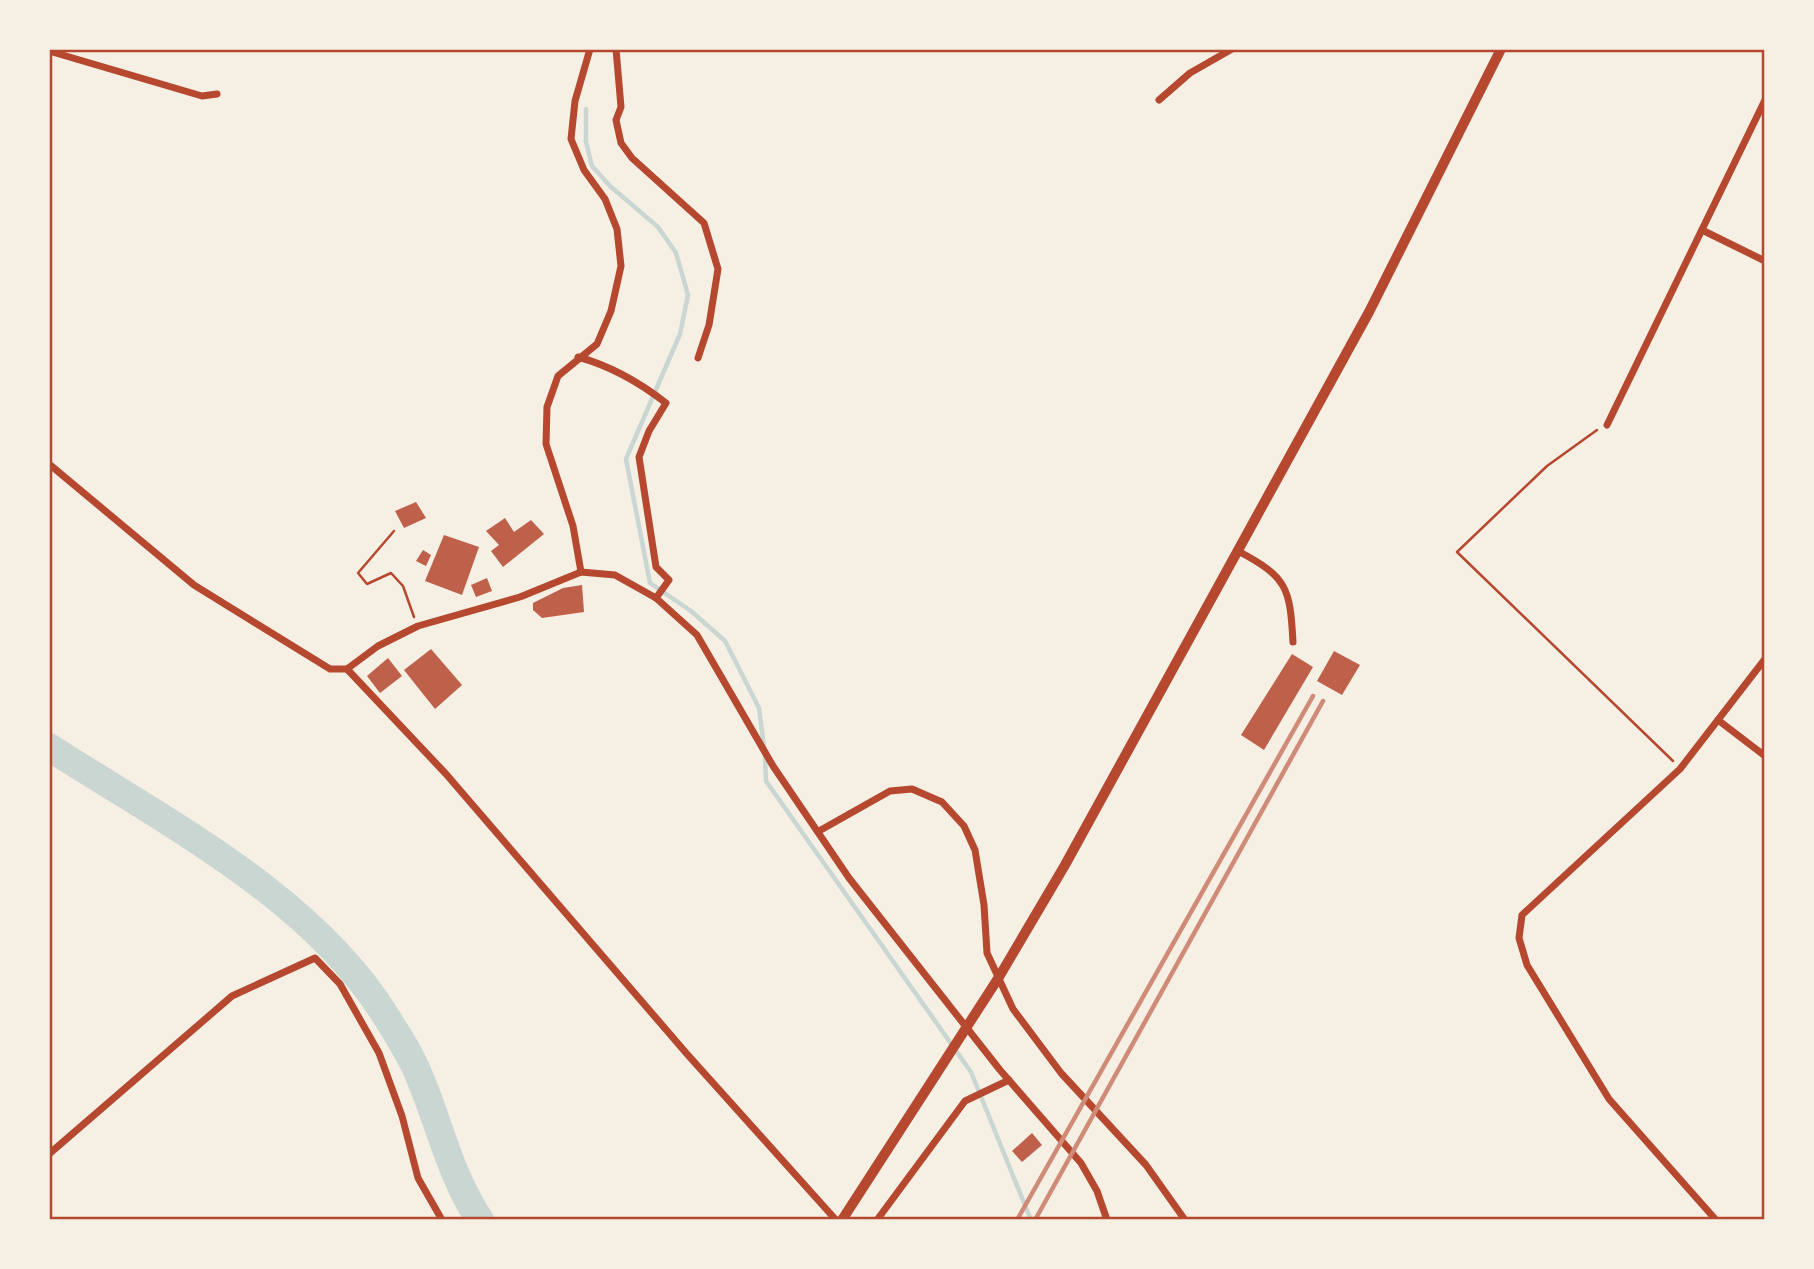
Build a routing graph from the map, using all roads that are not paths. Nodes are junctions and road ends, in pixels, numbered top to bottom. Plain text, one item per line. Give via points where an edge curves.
1 (590, 49) edge
2 (615, 49) edge
3 (1232, 49) edge
4 (1501, 49) edge
5 (49, 51) edge
6 (217, 94) dead end
7 (1159, 100) dead end
8 (1765, 100) edge
9 (1702, 230) junction
10 (1765, 261) edge
11 (578, 357) junction
12 (698, 358) dead end
13 (1607, 425) road end
14 (49, 464) edge
15 (1238, 551) junction
16 (581, 572) junction
17 (656, 597) junction
18 (1293, 642) dead end
19 (1765, 659) edge
20 (347, 669) junction
21 (1718, 720) junction
22 (1765, 756) edge
23 (819, 831) junction
24 (999, 977) junction
25 (1009, 1080) junction
26 (49, 1154) edge
27 (442, 1220) edge
28 (836, 1220) edge
29 (842, 1220) edge
30 (877, 1220) edge
31 (1107, 1220) edge
32 (1185, 1220) edge
33 (1716, 1220) edge

1 - 11 street via 575,100 571,139 617,229 621,266 611,311 597,344
2 - 12 street via 621,107 616,120 621,143 704,223 718,269
3 - 7 street via 1190,73
4 - 15 street via 1369,312
5 - 6 street via 202,96
8 - 9 street
9 - 10 street
9 - 13 street
11 - 16 street via 558,376 547,407 546,444 573,526
11 - 17 street via 601,363 666,403 639,457 656,567 668,582
14 - 20 street via 194,585 330,669
15 - 18 street via 1266,566 1285,586 1292,606
15 - 24 street
16 - 17 street via 615,575
16 - 20 street via 520,597 418,626 378,646
17 - 23 street via 697,635 773,766
19 - 21 street
20 - 28 street via 446,775
21 - 22 street
21 - 33 street via 1680,769 1522,915 1519,938 1527,965 1609,1099
23 - 24 street via 890,791 912,789 942,802 964,826 975,850 987,953
23 - 25 street via 849,878
24 - 29 street
24 - 32 street via 1013,1009 1037,1044 1146,1165
25 - 30 street via 965,1101
25 - 31 street via 1081,1163
26 - 27 street via 232,996 315,958 340,984 379,1053 418,1178

